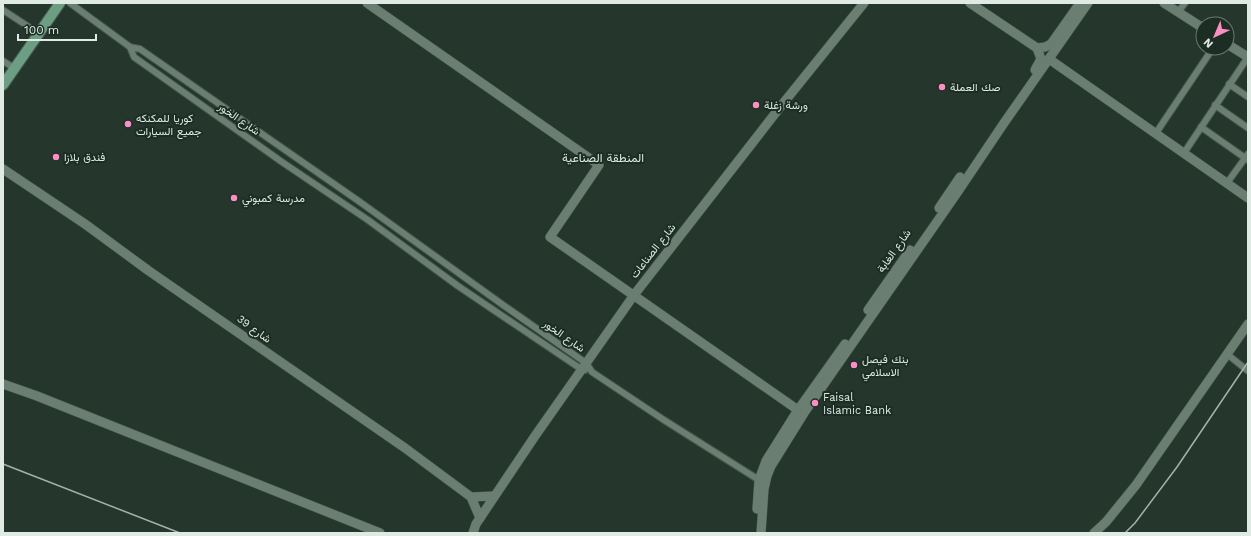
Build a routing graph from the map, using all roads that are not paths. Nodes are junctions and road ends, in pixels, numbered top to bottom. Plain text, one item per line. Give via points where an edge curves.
1 (54, 3) edge
2 (60, 3) edge
3 (70, 3) edge
4 (367, 3) edge
5 (864, 3) edge
6 (970, 3) edge
7 (1080, 3) edge
8 (1088, 3) edge
9 (1164, 3) edge
10 (1185, 3) edge
11 (3, 10) edge
12 (1178, 12) junction
13 (1075, 16) junction
14 (1195, 23) edge
15 (35, 31) junction
16 (130, 47) junction
17 (1037, 48) junction
18 (1235, 49) edge
19 (1208, 56) edge
20 (1248, 57) edge
21 (1049, 59) junction
22 (7, 64) edge
23 (3, 77) edge
24 (1229, 84) junction
25 (3, 85) edge
26 (1248, 97) edge
27 (1216, 105) junction
28 (1201, 127) junction
29 (1248, 128) edge
30 (1156, 133) junction
31 (288, 152) junction
32 (1184, 153) junction
33 (1247, 158) edge
34 (282, 162) junction
35 (3, 169) edge
36 (1227, 183) junction
37 (1248, 198) edge
38 (464, 277) junction
39 (458, 286) junction
40 (634, 295) junction
41 (1248, 324) edge
42 (1227, 354) junction
43 (584, 366) junction
44 (1248, 371) edge
45 (3, 384) edge
46 (798, 410) junction
47 (759, 480) junction
48 (494, 496) junction
49 (471, 497) junction
50 (476, 525) edge
51 (380, 533) edge
52 (467, 533) edge
53 (755, 533) edge
54 (761, 533) edge
55 (1094, 533) edge

1 - 15 main road
2 - 25 main road
3 - 16 street, شارع الخور
4 - 40 street via 598,165 550,237
5 - 40 street, شارع الصناعات
6 - 17 street
7 - 13 street, شارع الغابة
8 - 13 street, شارع الغابة
9 - 12 street
10 - 12 street
11 - 15 street
12 - 14 street
13 - 17 street, شارع الغابة via 1050,44 1045,48
13 - 21 street, شارع الغابة
15 - 22 main road
16 - 31 street, شارع الخور via 140,49
16 - 34 street, شارع الخور via 134,57
17 - 46 street, شارع الغابة via 1041,56 1038,67
18 - 20 street
19 - 30 street
20 - 24 street
21 - 30 street
21 - 54 street, شارع الغابة via 804,413 771,466 764,489
22 - 23 main road
24 - 26 street
24 - 27 street
27 - 28 street
27 - 29 street
28 - 32 street
28 - 33 street
30 - 32 street
31 - 34 street
31 - 38 street, شارع الخور
32 - 36 street
33 - 36 street
34 - 39 street, شارع الخور
35 - 49 street, شارع 39 via 405,448
36 - 37 street
38 - 39 street
38 - 43 street, شارع الخور
39 - 43 street, شارع الخور
40 - 43 street, شارع الصناعات
40 - 46 street
41 - 42 street
42 - 44 street
42 - 55 street via 1136,485
43 - 47 street, شارع الخور
43 - 48 street, شارع الصناعات
45 - 51 street
46 - 47 street, شارع الغابة via 766,461
47 - 53 street, شارع الغابة
48 - 49 street
48 - 50 street, شارع الصناعات
49 - 50 street
50 - 52 street, شارع الصناعات

